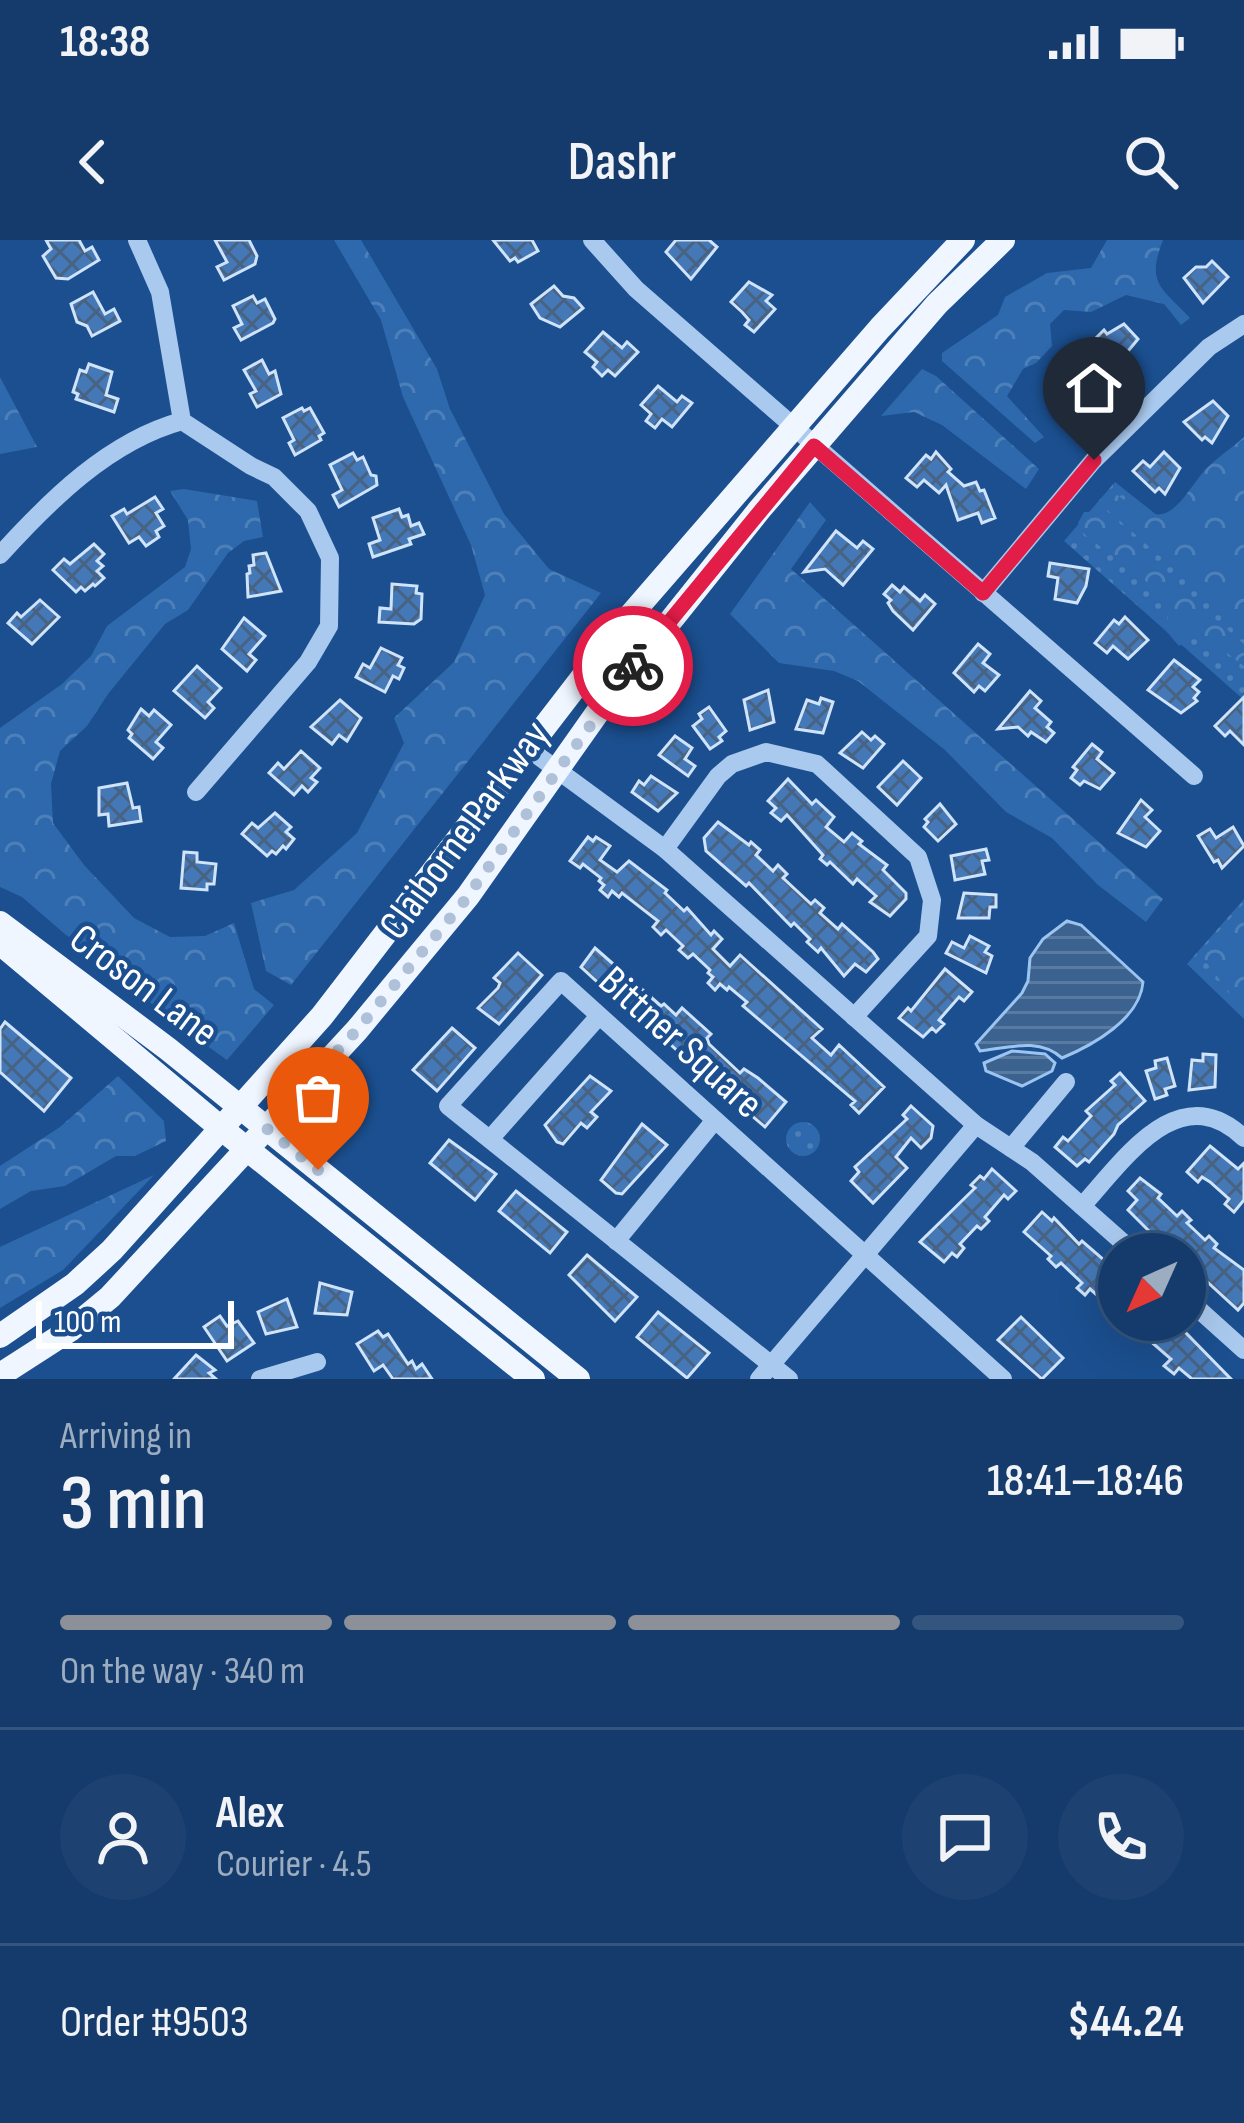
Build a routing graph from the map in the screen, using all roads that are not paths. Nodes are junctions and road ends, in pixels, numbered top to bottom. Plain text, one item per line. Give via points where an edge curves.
1 (137, 240) edge
2 (592, 240) edge
3 (963, 240) edge
4 (1003, 240) edge
5 (1244, 324) edge
6 (182, 421) junction
7 (804, 437) junction
8 (0, 555) edge
9 (983, 593) junction
10 (526, 747) junction
11 (555, 770) junction
12 (1194, 776) dead end
13 (196, 792) dead end
14 (665, 849) junction
15 (0, 923) edge
16 (0, 944) edge
17 (599, 1016) junction
18 (854, 1018) junction
19 (1066, 1082) dead end
20 (242, 1108) junction
21 (715, 1120) junction
22 (976, 1125) junction
23 (266, 1128) junction
24 (222, 1129) junction
25 (1244, 1138) edge
26 (490, 1139) junction
27 (1011, 1148) junction
28 (248, 1149) junction
29 (1082, 1206) junction
30 (1112, 1233) edge
31 (616, 1241) junction
32 (864, 1257) junction
33 (1206, 1317) edge
34 (0, 1336) edge
35 (1244, 1350) edge
36 (317, 1362) dead end
37 (765, 1372) edge
38 (0, 1375) edge
39 (260, 1379) edge
40 (533, 1379) edge
41 (578, 1379) edge
42 (789, 1379) edge
43 (1003, 1379) edge

1 - 6 street via 160,292
2 - 7 street via 624,278
3 - 7 main road, Claiborne Parkway via 880,328
4 - 7 main road, Claiborne Parkway
5 - 9 street via 1209,347 1108,445
6 - 8 street via 153,429 90,469
6 - 13 street via 274,477 308,511 330,558 329,626 308,662
7 - 9 street
7 - 10 main road, Claiborne Parkway via 629,617
7 - 11 main road, Claiborne Parkway
9 - 12 street
10 - 11 street
10 - 20 main road, Claiborne Parkway via 391,932
11 - 14 street
11 - 23 main road, Claiborne Parkway via 462,904
14 - 18 street
14 - 18 street via 733,764 766,752 817,764 918,857 932,899 928,935
15 - 20 main road, Croson Lane
16 - 24 main road, Croson Lane
17 - 21 street, Bittner Square
17 - 26 street
17 - 26 street, Bittner Square via 561,981 448,1106
18 - 22 street
19 - 27 street
20 - 23 main road, Croson Lane
20 - 24 main road, Claiborne Parkway
21 - 31 street
21 - 32 street, Bittner Square
22 - 27 street
22 - 32 street
23 - 28 main road, Claiborne Parkway
23 - 41 main road, Croson Lane
24 - 28 main road, Croson Lane
24 - 34 main road, Claiborne Parkway via 112,1250
25 - 29 street via 1210,1116 1168,1120
26 - 31 street, Bittner Square
27 - 29 street
28 - 38 main road, Claiborne Parkway via 110,1297
28 - 40 main road, Croson Lane
29 - 30 street
31 - 37 street, Bittner Square
32 - 37 street
32 - 43 street, Bittner Square
33 - 35 street
36 - 39 street
37 - 42 street, Bittner Square

